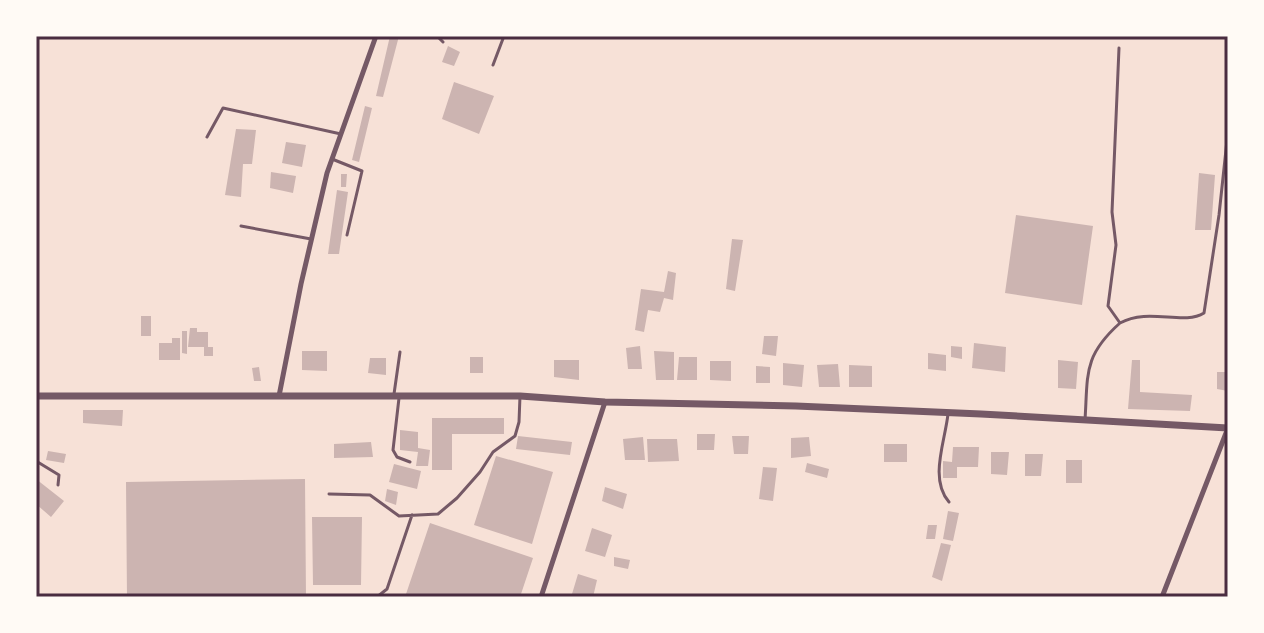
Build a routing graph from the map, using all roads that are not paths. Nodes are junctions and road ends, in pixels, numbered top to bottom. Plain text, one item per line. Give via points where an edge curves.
1 (376, 36) edge
2 (437, 36) edge
3 (504, 36) edge
4 (443, 42) dead end
5 (1119, 48) dead end
6 (493, 65) dead end
7 (1228, 131) edge
8 (341, 134) junction
9 (207, 137) dead end
10 (332, 159) junction
11 (241, 226) dead end
12 (347, 235) dead end
13 (311, 239) junction
14 (1120, 323) junction
15 (400, 352) dead end
16 (36, 396) edge
17 (279, 396) junction
18 (520, 396) junction
19 (396, 398) junction
20 (605, 402) junction
21 (948, 412) junction
22 (1085, 420) junction
23 (1228, 428) edge
24 (36, 461) edge
25 (410, 462) dead end
26 (58, 485) dead end
27 (329, 494) dead end
28 (949, 502) dead end
29 (412, 515) junction
30 (377, 597) edge
31 (541, 597) edge
32 (1162, 597) edge

1 - 8 street
2 - 4 lane
3 - 6 lane
5 - 14 lane via 1112,212 1116,245 1108,306
7 - 14 lane via 1204,313 1196,318 1141,315
8 - 9 lane via 223,108
8 - 10 street
10 - 12 lane via 362,171
10 - 13 street
11 - 13 lane
13 - 17 street
14 - 22 lane via 1092,354
15 - 19 lane
16 - 17 street
17 - 19 street
18 - 19 street
18 - 20 street
18 - 29 lane via 515,436 493,452 438,514
19 - 25 lane via 393,450
20 - 21 street
20 - 31 street
21 - 22 street
21 - 28 lane via 939,488
22 - 23 street
23 - 32 street
24 - 26 lane via 59,475
27 - 29 lane via 370,495 399,516
29 - 30 lane via 387,589

